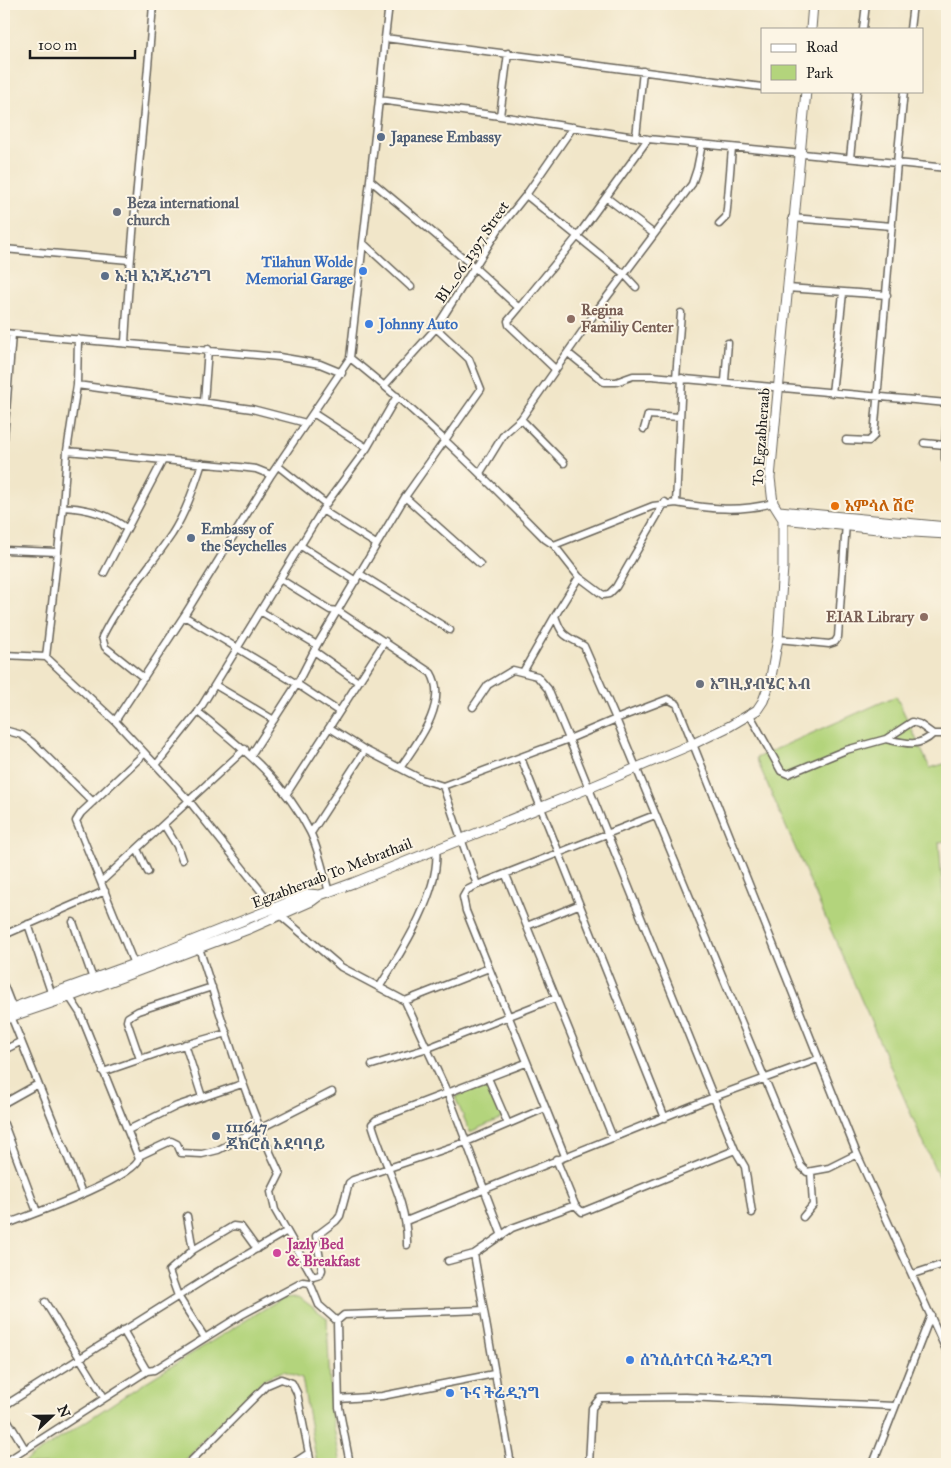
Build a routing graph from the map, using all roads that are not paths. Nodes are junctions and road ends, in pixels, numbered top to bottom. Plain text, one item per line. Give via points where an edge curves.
1 (153, 4) edge
2 (389, 4) edge
3 (813, 4) edge
4 (866, 4) edge
5 (913, 4) edge
6 (811, 28) edge
7 (863, 28) edge
8 (910, 28) edge
9 (385, 38) junction
10 (508, 53) junction
11 (643, 71) junction
12 (761, 87) edge
13 (803, 92) edge
14 (857, 92) edge
15 (904, 92) edge
16 (378, 100) junction
17 (500, 116) junction
18 (573, 127) junction
19 (636, 138) junction
20 (648, 139) junction
21 (702, 144) junction
22 (732, 148) junction
23 (798, 155) junction
24 (850, 158) junction
25 (897, 163) junction
26 (947, 168) edge
27 (370, 180) junction
28 (526, 195) junction
29 (607, 198) junction
30 (792, 218) junction
31 (719, 224) dead end
32 (892, 226) junction
33 (654, 234) junction
34 (577, 237) junction
35 (364, 244) junction
36 (4, 249) edge
37 (129, 260) junction
38 (473, 266) junction
39 (624, 274) junction
40 (411, 287) dead end
41 (636, 287) dead end
42 (787, 288) junction
43 (843, 293) junction
44 (886, 295) junction
45 (519, 308) junction
46 (598, 309) junction
47 (681, 313) dead end
48 (615, 327) dead end
49 (436, 328) junction
50 (4, 333) edge
51 (12, 334) junction
52 (78, 339) junction
53 (728, 343) dead end
54 (124, 344) junction
55 (208, 349) junction
56 (568, 353) junction
57 (350, 358) junction
58 (555, 369) junction
59 (342, 373) junction
60 (679, 378) junction
61 (725, 381) junction
62 (77, 385) junction
63 (385, 385) junction
64 (778, 388) junction
65 (832, 393) junction
66 (397, 396) junction
67 (878, 397) junction
68 (204, 402) junction
69 (947, 403) edge
70 (313, 413) junction
71 (680, 416) junction
72 (947, 418) edge
73 (521, 419) junction
74 (306, 423) junction
75 (644, 429) dead end
76 (4, 438) edge
77 (846, 440) dead end
78 (446, 441) junction
79 (924, 443) dead end
80 (945, 445) junction
81 (367, 448) junction
82 (67, 451) junction
83 (945, 459) dead end
84 (163, 460) junction
85 (202, 463) junction
86 (564, 463) dead end
87 (278, 466) junction
88 (480, 472) junction
89 (270, 475) junction
90 (405, 497) junction
91 (665, 502) junction
92 (676, 503) junction
93 (773, 503) junction
94 (63, 507) junction
95 (324, 507) junction
96 (781, 515) junction
97 (846, 522) junction
98 (947, 527) edge
99 (127, 529) junction
100 (947, 534) edge
101 (376, 544) junction
102 (554, 545) junction
103 (301, 546) junction
104 (4, 550) edge
105 (58, 552) junction
106 (480, 564) dead end
107 (104, 574) dead end
108 (360, 574) junction
109 (579, 577) junction
110 (280, 579) junction
111 (356, 581) junction
112 (338, 611) junction
113 (260, 612) junction
114 (184, 616) junction
115 (555, 616) junction
116 (450, 630) dead end
117 (778, 638) junction
118 (385, 641) junction
119 (315, 648) junction
120 (237, 649) junction
121 (4, 655) edge
122 (46, 657) junction
123 (523, 672) junction
124 (144, 678) junction
125 (358, 682) junction
126 (298, 684) junction
127 (214, 685) junction
128 (473, 707) dead end
129 (198, 712) junction
130 (338, 712) junction
131 (750, 715) junction
132 (616, 719) junction
133 (274, 720) junction
134 (115, 721) junction
135 (330, 728) junction
136 (4, 730) edge
137 (934, 734) junction
138 (947, 734) edge
139 (570, 739) junction
140 (886, 739) junction
141 (693, 744) junction
142 (245, 750) junction
143 (365, 750) junction
144 (144, 754) junction
145 (251, 755) junction
146 (521, 758) junction
147 (156, 765) junction
148 (400, 768) junction
149 (636, 768) junction
150 (444, 786) junction
151 (589, 788) junction
152 (287, 793) junction
153 (93, 802) junction
154 (190, 802) junction
155 (540, 808) junction
156 (655, 815) junction
157 (164, 825) junction
158 (311, 833) junction
159 (607, 834) junction
160 (461, 838) junction
161 (436, 848) junction
162 (137, 849) junction
163 (558, 854) junction
164 (182, 860) dead end
165 (148, 872) dead end
166 (506, 875) junction
167 (102, 881) junction
168 (477, 885) junction
169 (105, 891) junction
170 (324, 893) junction
171 (578, 905) junction
172 (277, 912) junction
173 (73, 922) dead end
174 (28, 924) junction
175 (527, 926) junction
176 (4, 935) edge
177 (199, 948) junction
178 (134, 964) junction
179 (489, 968) junction
180 (93, 979) junction
181 (4, 986) edge
182 (212, 986) junction
183 (65, 988) junction
184 (385, 989) junction
185 (52, 995) junction
186 (69, 997) junction
187 (555, 998) junction
188 (405, 1000) junction
189 (8, 1014) edge
190 (508, 1016) junction
191 (227, 1033) junction
192 (20, 1042) junction
193 (184, 1044) junction
194 (428, 1048) junction
195 (4, 1050) edge
196 (140, 1059) junction
197 (818, 1059) junction
198 (526, 1063) junction
199 (372, 1065) dead end
200 (103, 1072) junction
201 (488, 1078) junction
202 (765, 1078) junction
203 (38, 1084) junction
204 (242, 1084) junction
205 (332, 1092) dead end
206 (448, 1094) junction
207 (202, 1097) junction
208 (714, 1097) junction
209 (4, 1103) edge
210 (545, 1108) junction
211 (665, 1118) junction
212 (4, 1124) edge
213 (508, 1124) junction
214 (259, 1129) junction
215 (128, 1130) junction
216 (613, 1138) junction
217 (466, 1142) junction
218 (735, 1150) junction
219 (857, 1154) junction
220 (139, 1156) junction
221 (565, 1156) junction
222 (556, 1159) junction
223 (390, 1168) junction
224 (811, 1172) junction
225 (485, 1190) junction
226 (82, 1194) junction
227 (575, 1205) junction
228 (37, 1212) junction
229 (752, 1212) dead end
230 (187, 1216) dead end
231 (803, 1218) dead end
232 (406, 1221) junction
233 (4, 1225) edge
234 (287, 1231) junction
235 (502, 1236) junction
236 (407, 1245) dead end
237 (257, 1249) junction
238 (193, 1250) junction
239 (474, 1254) junction
240 (448, 1261) dead end
241 (947, 1263) edge
242 (913, 1274) junction
243 (311, 1280) junction
244 (178, 1296) junction
245 (45, 1302) dead end
246 (484, 1310) junction
247 (931, 1314) junction
248 (337, 1321) junction
249 (123, 1330) junction
250 (205, 1338) junction
251 (947, 1352) edge
252 (79, 1357) junction
253 (147, 1371) junction
254 (494, 1374) junction
255 (104, 1397) junction
256 (339, 1399) junction
257 (4, 1406) edge
258 (894, 1406) junction
259 (4, 1414) edge
260 (25, 1449) junction
261 (308, 1454) junction
262 (4, 1463) edge
263 (188, 1464) edge
264 (292, 1464) edge
265 (311, 1464) edge
266 (350, 1464) edge
267 (511, 1464) edge
268 (589, 1464) edge
269 (873, 1464) edge

1 - 37 street
2 - 9 street
3 - 6 main road
4 - 7 street
5 - 8 street
9 - 10 street
9 - 16 street
10 - 11 street
10 - 17 street
11 - 12 street
11 - 19 street
13 - 23 main road, To Egzabheraab
14 - 24 street
15 - 25 street
16 - 17 street
16 - 27 street
17 - 18 street
18 - 19 street
18 - 28 street, BL_06_1397 Street
19 - 20 street
20 - 21 street
20 - 29 street
21 - 22 street
21 - 33 street via 692,184
22 - 23 street
22 - 31 street via 726,217
23 - 24 street
23 - 30 main road, To Egzabheraab
24 - 25 street
25 - 26 street
25 - 32 street
27 - 35 street
27 - 38 street
28 - 34 street
28 - 38 street, BL_06_1397 Street
29 - 33 street
29 - 34 street
30 - 32 street
30 - 42 main road, To Egzabheraab
32 - 44 street
33 - 39 street
34 - 39 street
34 - 45 street
35 - 40 street
35 - 57 street
36 - 37 street
37 - 54 street
38 - 45 street
38 - 49 street, BL_06_1397 Street
39 - 41 street
39 - 46 street
42 - 43 street
42 - 64 main road, To Egzabheraab
43 - 44 street
43 - 65 street
44 - 67 street
45 - 58 street via 508,321 509,325
46 - 48 street
46 - 56 street
47 - 60 street
49 - 63 street, BL_06_1397 Street
49 - 78 street via 469,359 481,389
50 - 51 street
51 - 52 street
51 - 76 street
52 - 54 street
52 - 62 street
53 - 61 street
54 - 55 street
55 - 59 street via 302,360
55 - 68 street
56 - 58 street
56 - 60 street via 604,382 633,376
57 - 59 street
57 - 63 street
58 - 73 street
59 - 70 street
60 - 61 street
60 - 71 street
61 - 64 street
62 - 68 street
62 - 82 street
63 - 66 street
64 - 65 street
64 - 93 main road, To Egzabheraab via 770,478
65 - 67 street
66 - 78 street
66 - 81 street
67 - 69 street
67 - 77 street via 874,436 871,439
68 - 74 street via 252,409
70 - 74 street
70 - 81 street
71 - 75 street via 648,415
71 - 92 street
72 - 80 street
73 - 86 street
73 - 88 street via 504,434
74 - 87 street
78 - 88 street
78 - 90 street
79 - 80 street
80 - 83 street
81 - 95 street
82 - 84 street
82 - 94 street
84 - 85 street
84 - 99 street
85 - 89 street
85 - 124 street via 188,504 172,533 102,637 105,647
87 - 89 street
87 - 95 street
88 - 102 street
89 - 114 street
90 - 101 street
90 - 106 street
91 - 92 street
91 - 102 street
91 - 109 street via 609,594 602,595
92 - 93 street via 725,510 750,509
93 - 96 main road, To Egzabheraab
94 - 99 street via 113,518
94 - 105 street
95 - 101 street
95 - 103 street
96 - 97 main road
96 - 117 main road via 783,567
97 - 98 main road
97 - 100 main road
97 - 117 street via 838,637 829,644
99 - 107 street
101 - 108 street
102 - 109 street
103 - 110 street
103 - 111 street
104 - 105 street
105 - 122 street
108 - 111 street
108 - 116 street
109 - 115 street
110 - 112 street via 330,610
110 - 113 street
111 - 112 street
112 - 118 street
112 - 119 street
113 - 119 street
113 - 120 street
114 - 120 street
114 - 124 street
115 - 123 street
115 - 132 street via 558,627 569,640 584,646
117 - 131 main road via 766,694 757,710
118 - 125 street
118 - 148 street via 431,672 436,682 437,692 424,730
119 - 125 street
119 - 126 street
120 - 126 street
120 - 127 street
121 - 122 street
122 - 134 street
123 - 128 street via 513,670 488,685
123 - 139 street via 537,676 548,689
124 - 134 street
125 - 130 street
126 - 130 street
126 - 133 street
127 - 129 street
127 - 133 street
129 - 142 street
129 - 147 street
130 - 135 street
131 - 140 street via 780,771 788,774 846,750
131 - 141 main road
132 - 139 street
132 - 141 street via 668,699 674,700
132 - 149 street
133 - 145 street
134 - 144 street
135 - 143 street
135 - 152 street
136 - 153 street via 32,742
137 - 138 street
137 - 140 street via 915,744
137 - 140 street via 912,722
139 - 146 street
139 - 151 street
141 - 149 main road, Egzabheraab To Mebrathail
141 - 197 street
142 - 145 street
142 - 154 street
143 - 148 street
143 - 158 street
144 - 147 street
144 - 153 street
145 - 152 street
146 - 150 street
146 - 155 street
147 - 154 street
148 - 150 street
149 - 151 main road, Egzabheraab To Mebrathail
149 - 156 street
150 - 160 street
151 - 155 main road, Egzabheraab To Mebrathail
151 - 159 street
152 - 158 street
153 - 167 street via 76,821
154 - 157 street
154 - 172 street
155 - 160 main road, Egzabheraab To Mebrathail
155 - 163 street
156 - 159 street
156 - 202 street
157 - 162 street
157 - 164 street
158 - 170 street
159 - 163 street
159 - 208 street
160 - 161 main road, Egzabheraab To Mebrathail
160 - 168 street
161 - 170 main road, Egzabheraab To Mebrathail
161 - 184 street via 435,870 415,927
162 - 165 street
162 - 167 street
163 - 166 street
163 - 171 street
166 - 168 street
166 - 175 street
167 - 169 street
168 - 179 street via 464,894 464,904
169 - 174 street
169 - 178 street
170 - 172 main road, Egzabheraab To Mebrathail via 312,901
171 - 175 street
171 - 211 street
172 - 177 main road
172 - 178 main road, Egzabheraab To Mebrathail
172 - 184 street via 341,967
173 - 180 street
174 - 176 street
174 - 185 street
175 - 187 street
177 - 182 street
177 - 186 main road
178 - 180 main road, Egzabheraab To Mebrathail
179 - 188 street
179 - 190 street
180 - 183 main road, Egzabheraab To Mebrathail
181 - 189 street
182 - 191 street
182 - 196 street via 128,1017
183 - 185 main road, Egzabheraab To Mebrathail
183 - 186 street
184 - 188 street
185 - 189 main road, Egzabheraab To Mebrathail
186 - 189 main road
186 - 200 street via 80,1013
187 - 190 street
187 - 216 street
188 - 194 street
189 - 192 street
190 - 194 street
190 - 198 street
191 - 193 street
191 - 204 street
192 - 195 street
192 - 203 street
193 - 196 street
193 - 207 street
194 - 199 street
194 - 206 street
196 - 200 street
197 - 202 street
197 - 219 street
198 - 201 street
198 - 210 street
200 - 215 street
201 - 206 street
201 - 213 street
202 - 208 street
202 - 224 street via 801,1166
203 - 209 street
203 - 226 street
204 - 207 street
204 - 214 street
205 - 214 street
206 - 217 street
206 - 223 street via 372,1124
207 - 215 street
208 - 211 street
208 - 218 street
210 - 213 street
210 - 221 street
211 - 216 street
212 - 228 street
213 - 217 street
214 - 220 street via 210,1153 181,1153 177,1144 171,1141
214 - 234 street via 280,1174 271,1192 275,1210
215 - 220 street
216 - 221 street
217 - 223 street
217 - 225 street
218 - 227 street via 586,1211 579,1211
218 - 229 street via 745,1167
219 - 224 street via 829,1168
219 - 242 street
220 - 226 street via 138,1163 120,1176
221 - 222 street
222 - 225 street
222 - 227 street
223 - 232 street
223 - 243 street via 349,1183 340,1216 316,1236 322,1270
224 - 231 street via 813,1206
225 - 232 street
225 - 235 street
226 - 228 street
227 - 235 street via 512,1228
228 - 233 street
230 - 238 street
232 - 236 street
234 - 237 street
234 - 243 street
235 - 239 street
237 - 238 street via 237,1225 225,1228
237 - 244 street
238 - 244 street via 169,1271
239 - 240 street
239 - 246 street
241 - 242 street
242 - 247 street
243 - 248 street via 319,1305
243 - 250 street via 276,1295
244 - 249 street
244 - 250 street
245 - 252 street
246 - 248 street via 344,1315
246 - 254 street
247 - 251 street
247 - 258 street
248 - 256 street
249 - 252 street
249 - 253 street
250 - 253 street via 154,1370
252 - 255 street
252 - 257 street
253 - 255 street
254 - 256 street via 382,1396
254 - 267 street
255 - 260 street
256 - 266 street
258 - 268 street via 685,1397 600,1398 592,1408
258 - 269 street
259 - 260 street
260 - 262 street
261 - 263 street via 297,1393 292,1383 281,1379 267,1386
261 - 264 street
261 - 265 street

